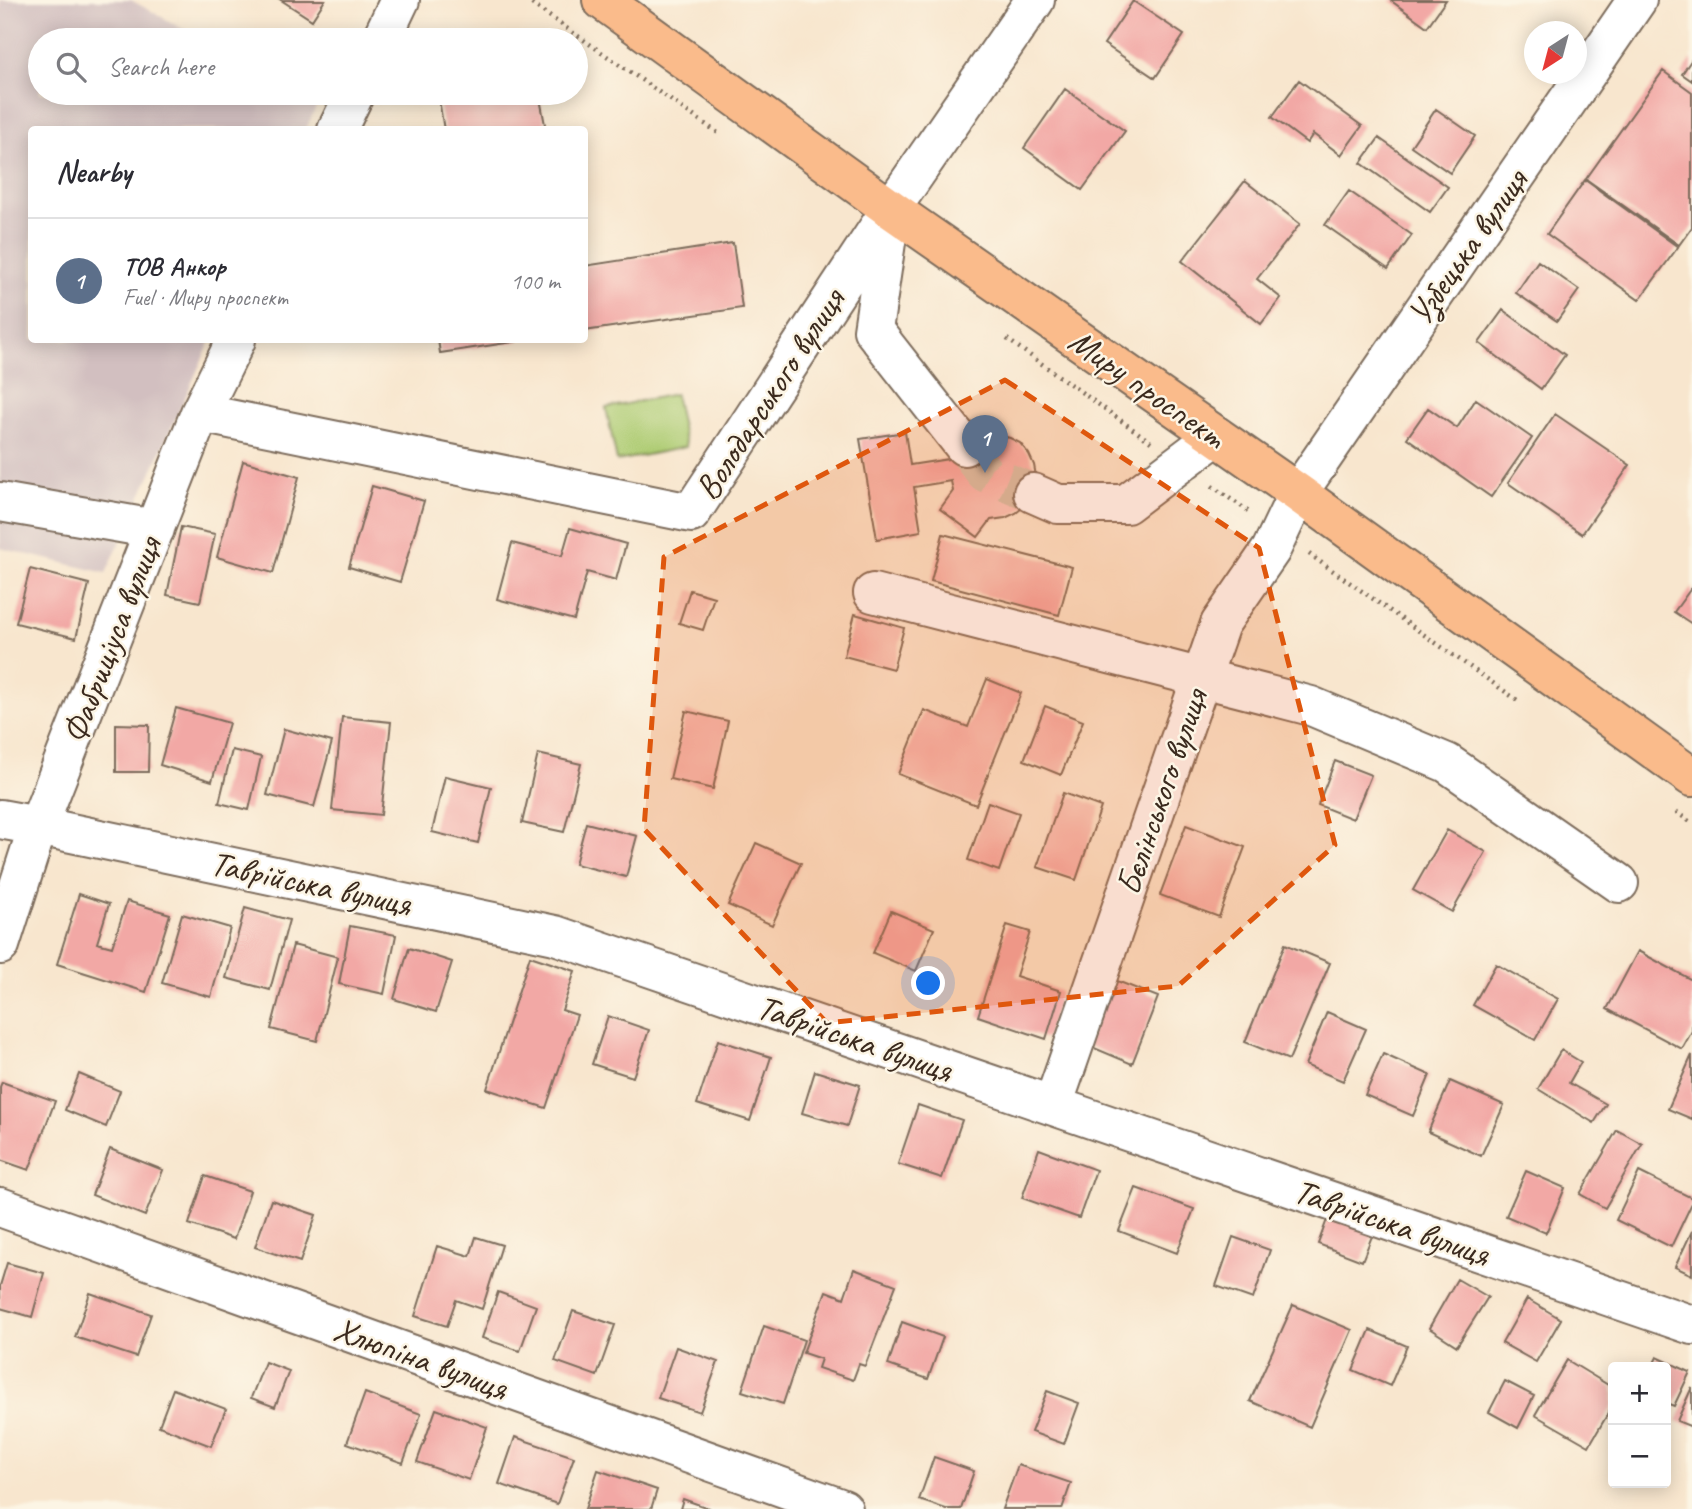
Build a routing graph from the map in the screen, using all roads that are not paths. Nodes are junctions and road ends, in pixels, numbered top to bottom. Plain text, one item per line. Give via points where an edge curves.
1 (400, 0) edge
2 (602, 0) edge
3 (1035, 0) edge
4 (1637, 0) edge
5 (387, 28) edge
6 (349, 105) edge
7 (339, 126) edge
8 (891, 209) junction
9 (235, 343) edge
10 (200, 413) junction
11 (1216, 436) junction
12 (964, 446) tunnel mouth
13 (1033, 493) tunnel mouth
14 (1298, 493) junction
15 (0, 502) edge
16 (155, 529) junction
17 (873, 593) dead end
18 (1201, 678) junction
19 (1692, 777) edge
20 (0, 819) edge
21 (38, 826) junction
22 (1619, 883) dead end
23 (0, 945) edge
24 (1053, 1105) junction
25 (0, 1207) edge
26 (1692, 1325) edge
27 (843, 1509) edge

1 - 5 street
2 - 8 main road, Миру проспект
3 - 8 street, Володарського вулиця
4 - 14 street, Узбецька вулиця
6 - 7 street
8 - 10 street, Володарського вулиця via 691,513
8 - 11 main road, Миру проспект
8 - 12 street via 873,330
9 - 10 street, Фабриціуса вулиця
10 - 16 street, Фабриціуса вулиця
11 - 13 street via 1126,504 1058,504
11 - 14 main road, Миру проспект
14 - 18 street, Бєлінського вулиця via 1271,550 1220,624
14 - 19 main road, Миру проспект
15 - 16 street
16 - 21 street, Фабриціуса вулиця
17 - 18 street
18 - 22 street via 1311,706 1447,763
18 - 24 street, Бєлінського вулиця
20 - 21 street, Таврійська вулиця
21 - 23 street, Фабриціуса вулиця
21 - 24 street, Таврійська вулиця via 555,935
24 - 26 street, Таврійська вулиця
25 - 27 street, Хлюпіна вулиця

